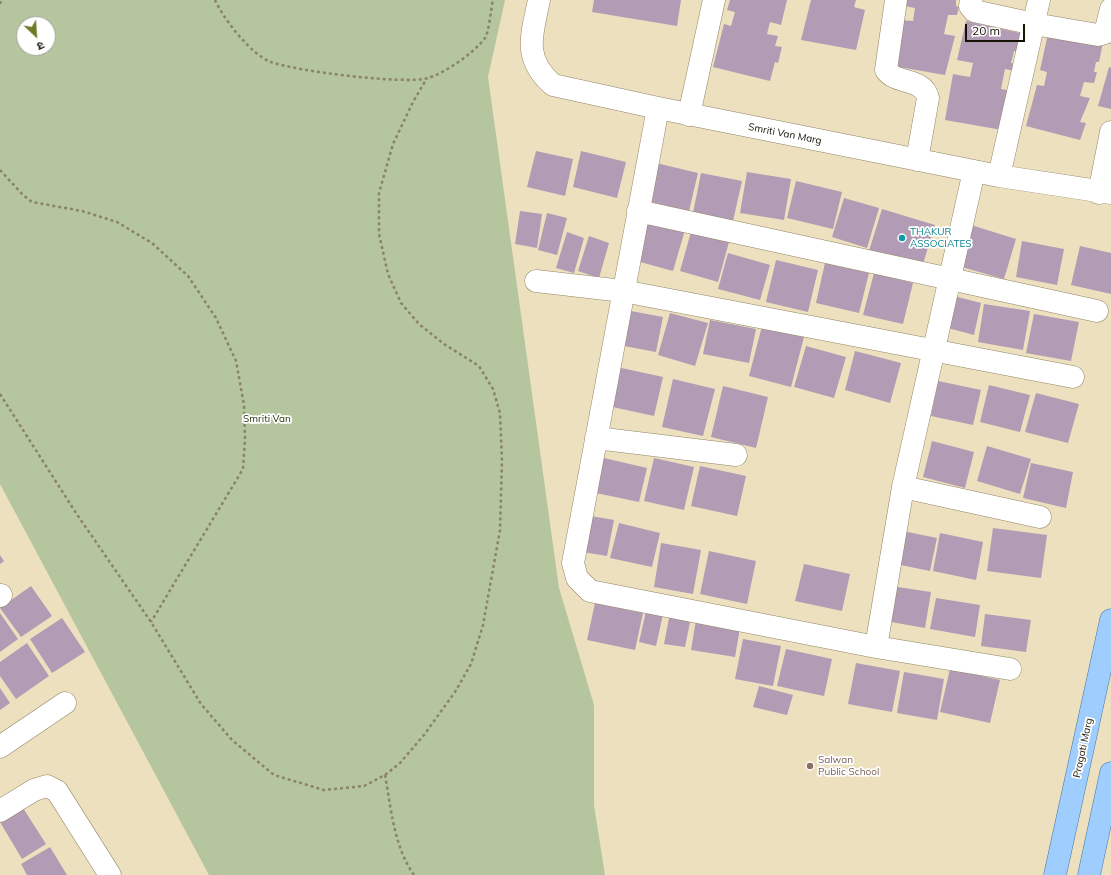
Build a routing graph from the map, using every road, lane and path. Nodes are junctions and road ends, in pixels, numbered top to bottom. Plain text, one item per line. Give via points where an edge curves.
1 (1, 0) edge
2 (215, 0) edge
3 (493, 0) edge
4 (539, 0) edge
5 (714, 0) edge
6 (896, 0) edge
7 (971, 0) edge
8 (1039, 0) edge
9 (0, 4) edge
10 (1111, 9) edge
11 (1034, 24) junction
12 (428, 78) junction
13 (658, 108) junction
14 (689, 115) junction
15 (1111, 132) edge
16 (917, 160) junction
17 (0, 170) edge
18 (974, 171) junction
19 (999, 176) junction
20 (1105, 193) edge
21 (638, 211) junction
22 (950, 278) junction
23 (536, 281) dead end
24 (623, 291) junction
25 (1096, 311) dead end
26 (935, 350) junction
27 (1073, 377) dead end
28 (0, 394) edge
29 (596, 438) junction
30 (736, 456) dead end
31 (903, 487) junction
32 (1040, 517) dead end
33 (1111, 620) edge
34 (151, 622) junction
35 (876, 647) junction
36 (1010, 669) dead end
37 (64, 703) dead end
38 (0, 747) edge
39 (1111, 773) edge
40 (385, 775) junction
41 (0, 810) edge
42 (110, 875) edge
43 (414, 875) edge
44 (1055, 875) edge
45 (1089, 875) edge

1 - 9 path
2 - 12 path via 222,15 248,46 270,62 301,69 388,80
3 - 12 path via 486,37 464,59
4 - 13 street, Smriti Van Marg via 531,49 541,75 553,85
5 - 14 street
6 - 16 street via 886,70 890,76 922,86 926,91 928,98
7 - 11 street via 970,6 974,11
8 - 11 street
10 - 11 street via 1105,33 1102,35
11 - 19 street
12 - 40 path via 413,102 393,144 379,194 379,234 388,274 401,303 419,324 444,344 479,366 493,389 500,413 500,530 483,625 471,664 455,692 424,735 400,763
13 - 14 street, Smriti Van Marg
13 - 21 street
14 - 16 street, Smriti Van Marg
15 - 20 street
16 - 18 street, Smriti Van Marg
17 - 34 path via 32,202 82,211 117,222 152,243 188,276 216,318 236,361 244,405 243,469
18 - 19 street, Smriti Van Marg
18 - 22 street
19 - 20 street, Smriti Van Marg
21 - 22 street
21 - 24 street
22 - 25 street
22 - 26 street
23 - 24 street
24 - 26 street
24 - 29 street
26 - 27 street
26 - 31 street
28 - 34 path via 76,513
29 - 30 street
29 - 35 street via 573,563 576,578 590,591
31 - 32 street
31 - 35 street
33 - 44 main road, Pragati Marg
34 - 40 path via 200,704 232,740 274,776 324,790 364,786
35 - 36 street
37 - 38 street
39 - 45 main road
40 - 43 path via 396,834
41 - 42 street via 34,790 47,786 57,791

